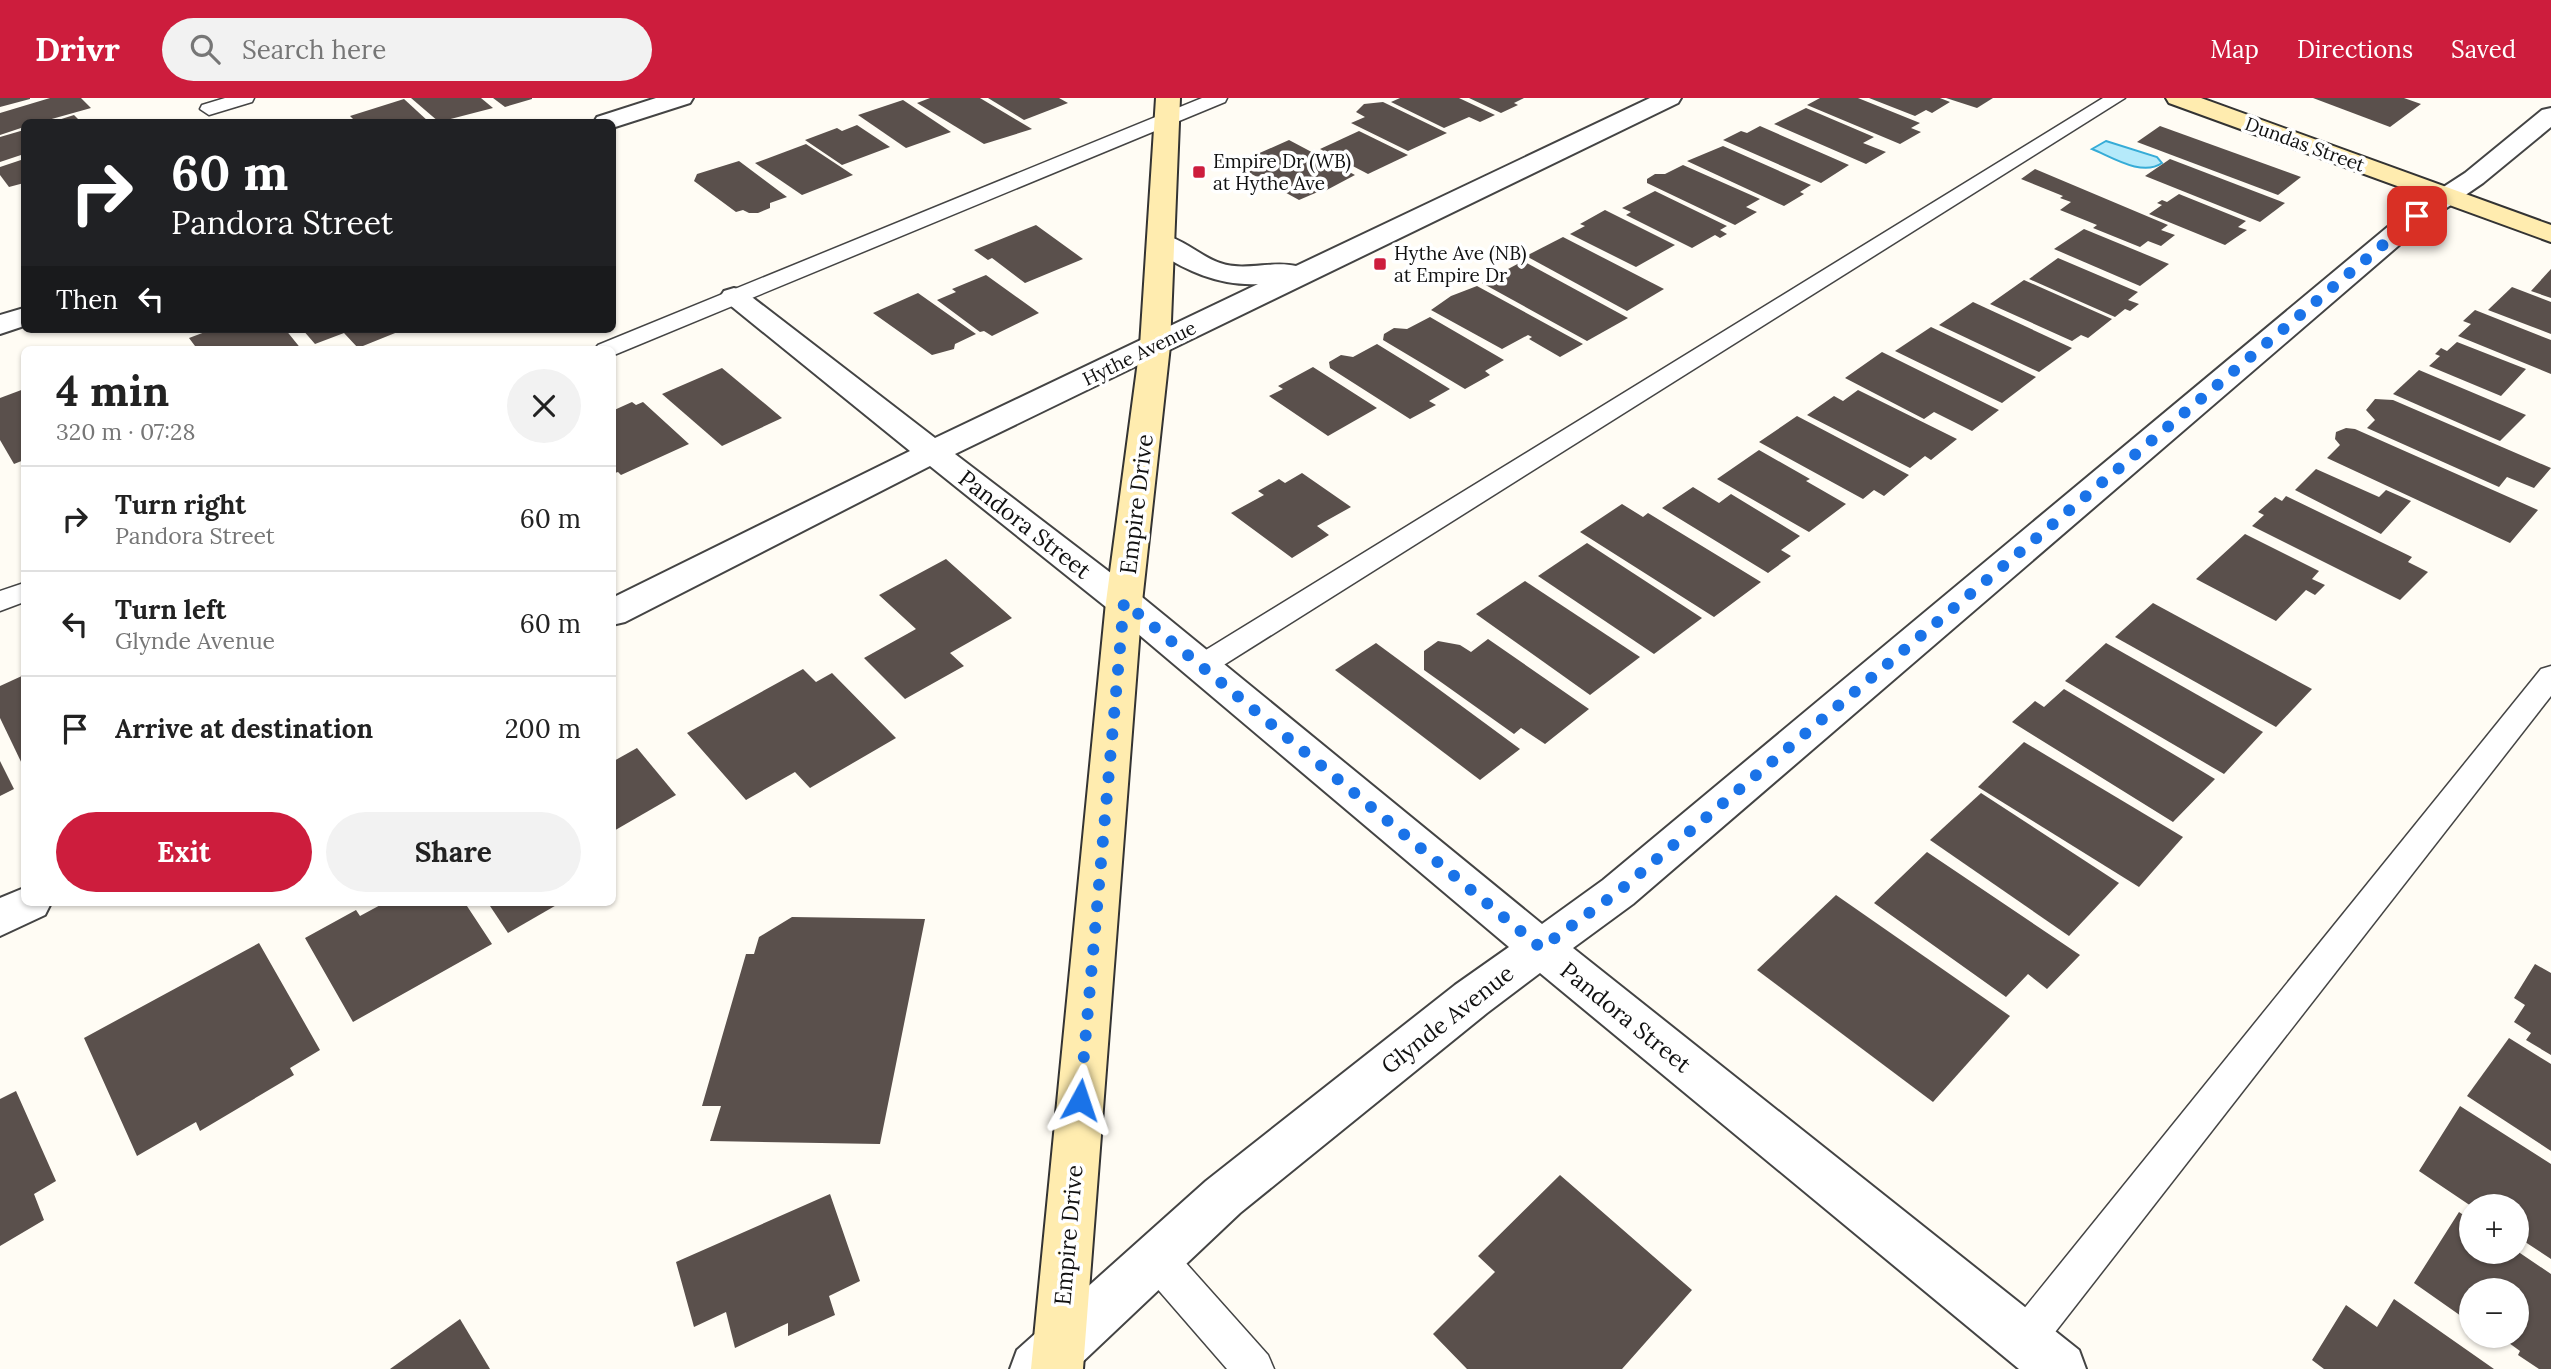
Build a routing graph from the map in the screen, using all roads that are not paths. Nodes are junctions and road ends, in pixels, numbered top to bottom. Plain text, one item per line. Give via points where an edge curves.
1 (245, 98) edge
2 (681, 98) edge
3 (1218, 98) edge
4 (1669, 98) edge
5 (2116, 98) edge
6 (2178, 98) edge
7 (204, 103) edge
8 (1168, 108) edge
9 (2551, 115) edge
10 (220, 119) edge
11 (615, 119) edge
12 (2448, 196) junction
13 (2551, 234) edge
14 (1161, 242) junction
15 (1311, 271) junction
16 (734, 297) junction
17 (21, 318) edge
18 (0, 325) edge
19 (616, 346) edge
20 (1155, 346) junction
21 (933, 452) junction
22 (21, 593) edge
23 (0, 602) edge
24 (1124, 602) junction
25 (616, 611) edge
26 (1201, 666) junction
27 (2551, 677) edge
28 (24, 906) edge
29 (0, 918) edge
30 (1541, 948) junction
31 (1155, 1257) junction
32 (2024, 1340) junction
33 (1050, 1362) edge
34 (1254, 1369) edge
35 (2060, 1369) edge

1 - 7 lane
2 - 11 street
3 - 8 lane
4 - 15 street, Hythe Avenue
5 - 26 lane
6 - 12 street, Dundas Street
7 - 10 lane
8 - 14 street, Empire Drive
8 - 16 lane
9 - 12 street, Glynde Avenue
12 - 13 street, Dundas Street
12 - 30 street, Glynde Avenue via 2406,225 1618,892
14 - 15 street via 1206,270 1233,276
14 - 20 street, Empire Drive
15 - 20 street, Hythe Avenue
16 - 19 lane
16 - 21 street, Pandora Street
17 - 18 street
20 - 21 street, Hythe Avenue
20 - 24 street, Empire Drive
21 - 24 street, Pandora Street
21 - 25 street, Hythe Avenue
22 - 23 lane
24 - 26 street, Pandora Street
24 - 33 street, Empire Drive
26 - 30 street, Pandora Street
27 - 32 lane
28 - 29 street
30 - 31 street, Glynde Avenue via 1244,1180
30 - 32 street, Pandora Street
31 - 33 street, Glynde Avenue
31 - 34 lane
32 - 35 street, Pandora Street

